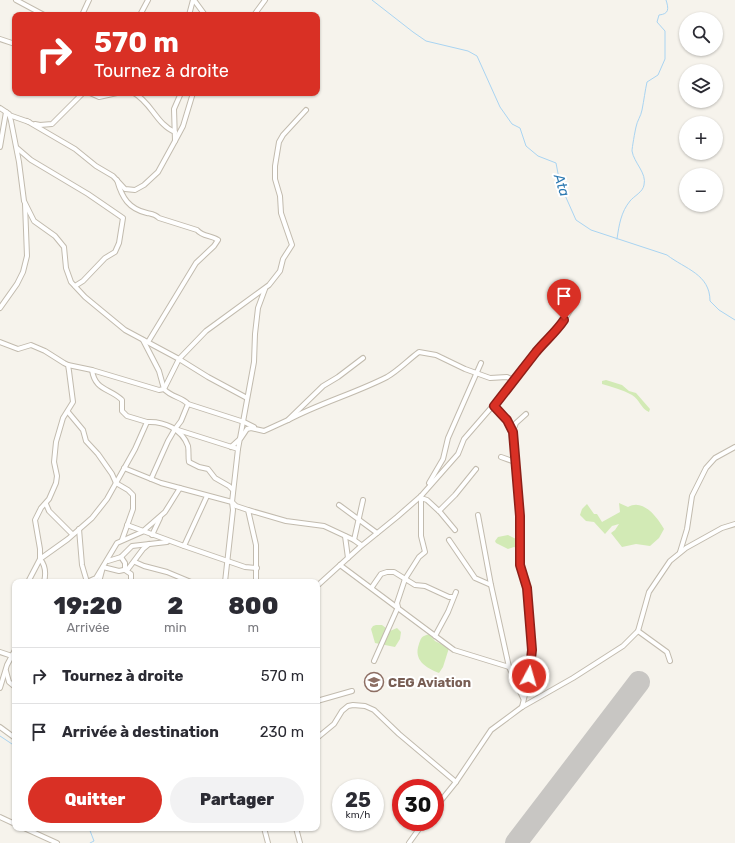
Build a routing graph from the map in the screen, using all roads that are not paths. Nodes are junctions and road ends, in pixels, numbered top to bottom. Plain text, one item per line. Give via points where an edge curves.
1 (16, 0) edge
2 (88, 0) edge
3 (148, 0) edge
4 (194, 0) edge
5 (265, 0) edge
6 (38, 12) edge
7 (83, 12) edge
8 (142, 12) edge
9 (190, 12) edge
10 (203, 12) edge
11 (256, 12) edge
12 (0, 39) edge
13 (12, 43) edge
14 (80, 96) edge
15 (138, 96) edge
16 (180, 96) edge
17 (192, 96) edge
18 (0, 108) edge
19 (306, 110) dead end
20 (7, 113) junction
21 (27, 121) junction
22 (175, 132) junction
23 (175, 141) junction
24 (0, 147) edge
25 (17, 148) junction
26 (117, 180) junction
27 (24, 201) junction
28 (75, 286) junction
29 (265, 288) junction
30 (578, 298) dead end
31 (0, 308) edge
32 (142, 339) junction
33 (0, 342) edge
34 (148, 342) junction
35 (363, 358) dead end
36 (180, 359) junction
37 (481, 363) dead end
38 (68, 366) junction
39 (92, 370) junction
40 (477, 373) junction
41 (513, 380) junction
42 (164, 389) junction
43 (247, 398) junction
44 (188, 404) junction
45 (494, 406) junction
46 (68, 412) junction
47 (526, 414) dead end
48 (288, 420) junction
49 (147, 422) junction
50 (244, 422) junction
51 (176, 429) junction
52 (260, 430) junction
53 (513, 432) junction
54 (241, 438) junction
55 (231, 447) junction
56 (735, 447) edge
57 (238, 449) junction
58 (501, 457) dead end
59 (515, 462) junction
60 (124, 468) junction
61 (476, 469) dead end
62 (151, 479) junction
63 (116, 483) junction
64 (180, 488) junction
65 (233, 490) junction
66 (207, 496) junction
67 (421, 497) junction
68 (363, 500) dead end
69 (232, 502) junction
70 (46, 504) junction
71 (339, 506) dead end
72 (248, 510) junction
73 (439, 511) junction
74 (478, 515) dead end
75 (160, 518) junction
76 (359, 520) junction
77 (735, 524) edge
78 (127, 526) junction
79 (79, 529) junction
80 (455, 530) dead end
81 (142, 532) junction
82 (377, 533) junction
83 (72, 534) junction
84 (152, 535) junction
85 (345, 536) junction
86 (122, 540) junction
87 (354, 540) junction
88 (449, 540) dead end
89 (169, 542) junction
90 (149, 544) junction
91 (361, 545) junction
92 (184, 546) junction
93 (680, 553) junction
94 (121, 557) junction
95 (348, 558) junction
96 (40, 559) junction
97 (107, 561) junction
98 (227, 561) junction
99 (135, 562) junction
100 (340, 565) junction
101 (103, 567) junction
102 (257, 568) junction
103 (125, 570) junction
104 (30, 579) edge
105 (45, 579) edge
106 (86, 579) edge
107 (94, 579) edge
108 (100, 579) edge
109 (131, 579) edge
110 (184, 579) edge
111 (225, 579) edge
112 (256, 579) edge
113 (405, 579) junction
114 (320, 583) edge
115 (491, 585) junction
116 (372, 588) junction
117 (456, 592) dead end
118 (453, 597) junction
119 (398, 607) junction
120 (638, 631) junction
121 (435, 636) junction
122 (0, 652) edge
123 (12, 656) joint
124 (374, 661) dead end
125 (670, 661) dead end
126 (509, 667) junction
127 (6, 671) junction
128 (2, 678) edge
129 (9, 682) junction
130 (12, 684) edge
131 (0, 688) edge
132 (352, 691) dead end
133 (523, 698) junction
134 (320, 701) edge
135 (522, 707) junction
136 (0, 727) edge
137 (12, 736) edge
138 (320, 736) edge
139 (456, 782) junction
140 (444, 797) edge
141 (0, 817) edge
142 (12, 823) edge
143 (31, 831) edge
144 (265, 831) edge
145 (297, 831) edge
146 (417, 831) edge
147 (57, 843) edge
148 (268, 843) edge
149 (300, 843) edge
150 (408, 843) edge

1 - 6 street
2 - 7 street
3 - 8 street
4 - 9 street
4 - 10 street
5 - 11 street
12 - 13 street
14 - 21 street via 52,124 40,125
15 - 22 street via 169,130
16 - 22 street via 174,109
17 - 23 street via 185,122
18 - 20 street
19 - 29 street via 279,142 275,179 281,213 292,245 283,259 280,271
20 - 21 street
20 - 24 street
20 - 25 street via 12,121
21 - 26 street via 65,142
22 - 23 street
23 - 26 street via 158,172 144,185 135,190 128,190
25 - 27 street
25 - 28 street via 31,160 123,218 115,252
26 - 34 street via 122,198 135,209 198,230 202,235 218,240 196,263
27 - 28 street via 34,220 55,236 64,247 66,268
27 - 31 street via 26,256 23,272
28 - 32 street via 111,319
29 - 36 street via 206,331
29 - 43 street via 258,308 254,362
30 - 41 street via 558,330
32 - 34 street
32 - 42 street via 159,371
33 - 38 street via 18,349 31,345 38,347
34 - 36 street
35 - 48 street via 338,378 323,386
36 - 42 street
36 - 43 street
37 - 40 street
38 - 39 street
38 - 46 street via 73,402
39 - 42 street via 159,390
39 - 49 street via 97,384 122,400 122,411 127,416
40 - 41 street via 493,378 504,376
40 - 48 street via 429,353 419,352 392,374 375,383
40 - 67 street via 448,438 443,459
41 - 45 street
42 - 44 street via 168,394
43 - 50 street
44 - 50 street
44 - 51 street
45 - 53 street via 507,420
45 - 67 street via 464,439 458,454
46 - 63 street via 83,430 86,442 98,454
46 - 70 street via 63,418 55,446 56,483
47 - 53 street via 516,423
48 - 52 street via 267,430
49 - 51 street
49 - 60 street
50 - 52 street
50 - 54 street
51 - 55 street
51 - 62 street
51 - 65 street via 188,447 189,462 208,469 215,478
52 - 54 street via 248,429
53 - 59 street
54 - 55 street
54 - 57 street
55 - 57 street
56 - 93 street via 715,458 706,468 692,496
57 - 65 street
58 - 59 street
59 - 133 street via 520,516 520,565 528,594 532,650 531,670
60 - 62 street
60 - 63 street
61 - 73 street
62 - 64 street
63 - 78 street via 133,495 133,509
63 - 79 street via 100,508
64 - 66 street
64 - 75 street
65 - 69 street
66 - 69 street
66 - 92 street
67 - 73 street
67 - 82 street
67 - 113 street via 421,536 425,552
68 - 76 street
69 - 72 street
69 - 98 street
70 - 83 street
70 - 96 street via 35,520
71 - 76 street
72 - 85 street via 286,521 324,526
72 - 102 street via 256,545
73 - 80 street
74 - 115 street
75 - 81 street
75 - 84 street
76 - 82 street
76 - 87 street
77 - 93 street via 722,528
78 - 81 street
78 - 86 street
79 - 83 street
79 - 106 street via 82,565
81 - 84 street
81 - 86 street
82 - 91 street
83 - 96 street
84 - 89 street
85 - 87 street
85 - 95 street
86 - 97 street via 117,543
87 - 91 street
88 - 115 street via 475,578
89 - 90 street
89 - 92 street
90 - 94 street via 132,546
90 - 99 street
91 - 95 street
92 - 98 street
93 - 120 street via 670,561 649,592
94 - 97 street
94 - 103 street via 125,563
95 - 100 street
96 - 104 street
96 - 105 street via 46,571
97 - 101 street
98 - 102 street
98 - 111 street
99 - 103 street
99 - 110 street
100 - 114 street
100 - 116 street
101 - 103 street
101 - 107 street
101 - 108 street
102 - 112 street
103 - 109 street via 131,574
113 - 116 street via 394,572 387,572 381,574
113 - 118 street via 415,585 425,586
113 - 119 street
115 - 126 street
116 - 119 street
117 - 118 street
118 - 121 street
119 - 121 street
119 - 124 street
120 - 125 street via 667,652
120 - 135 street via 624,646
121 - 126 street via 454,650
122 - 123 street
123 - 127 street
126 - 133 street
127 - 128 street
127 - 129 street
128 - 129 street
128 - 131 street
129 - 130 street
132 - 134 street
133 - 135 street
135 - 139 street via 491,730
136 - 137 street
138 - 139 street via 334,724 348,706 365,706 374,710
139 - 140 street
141 - 142 street
143 - 147 street
144 - 148 street
145 - 149 street
146 - 150 street

